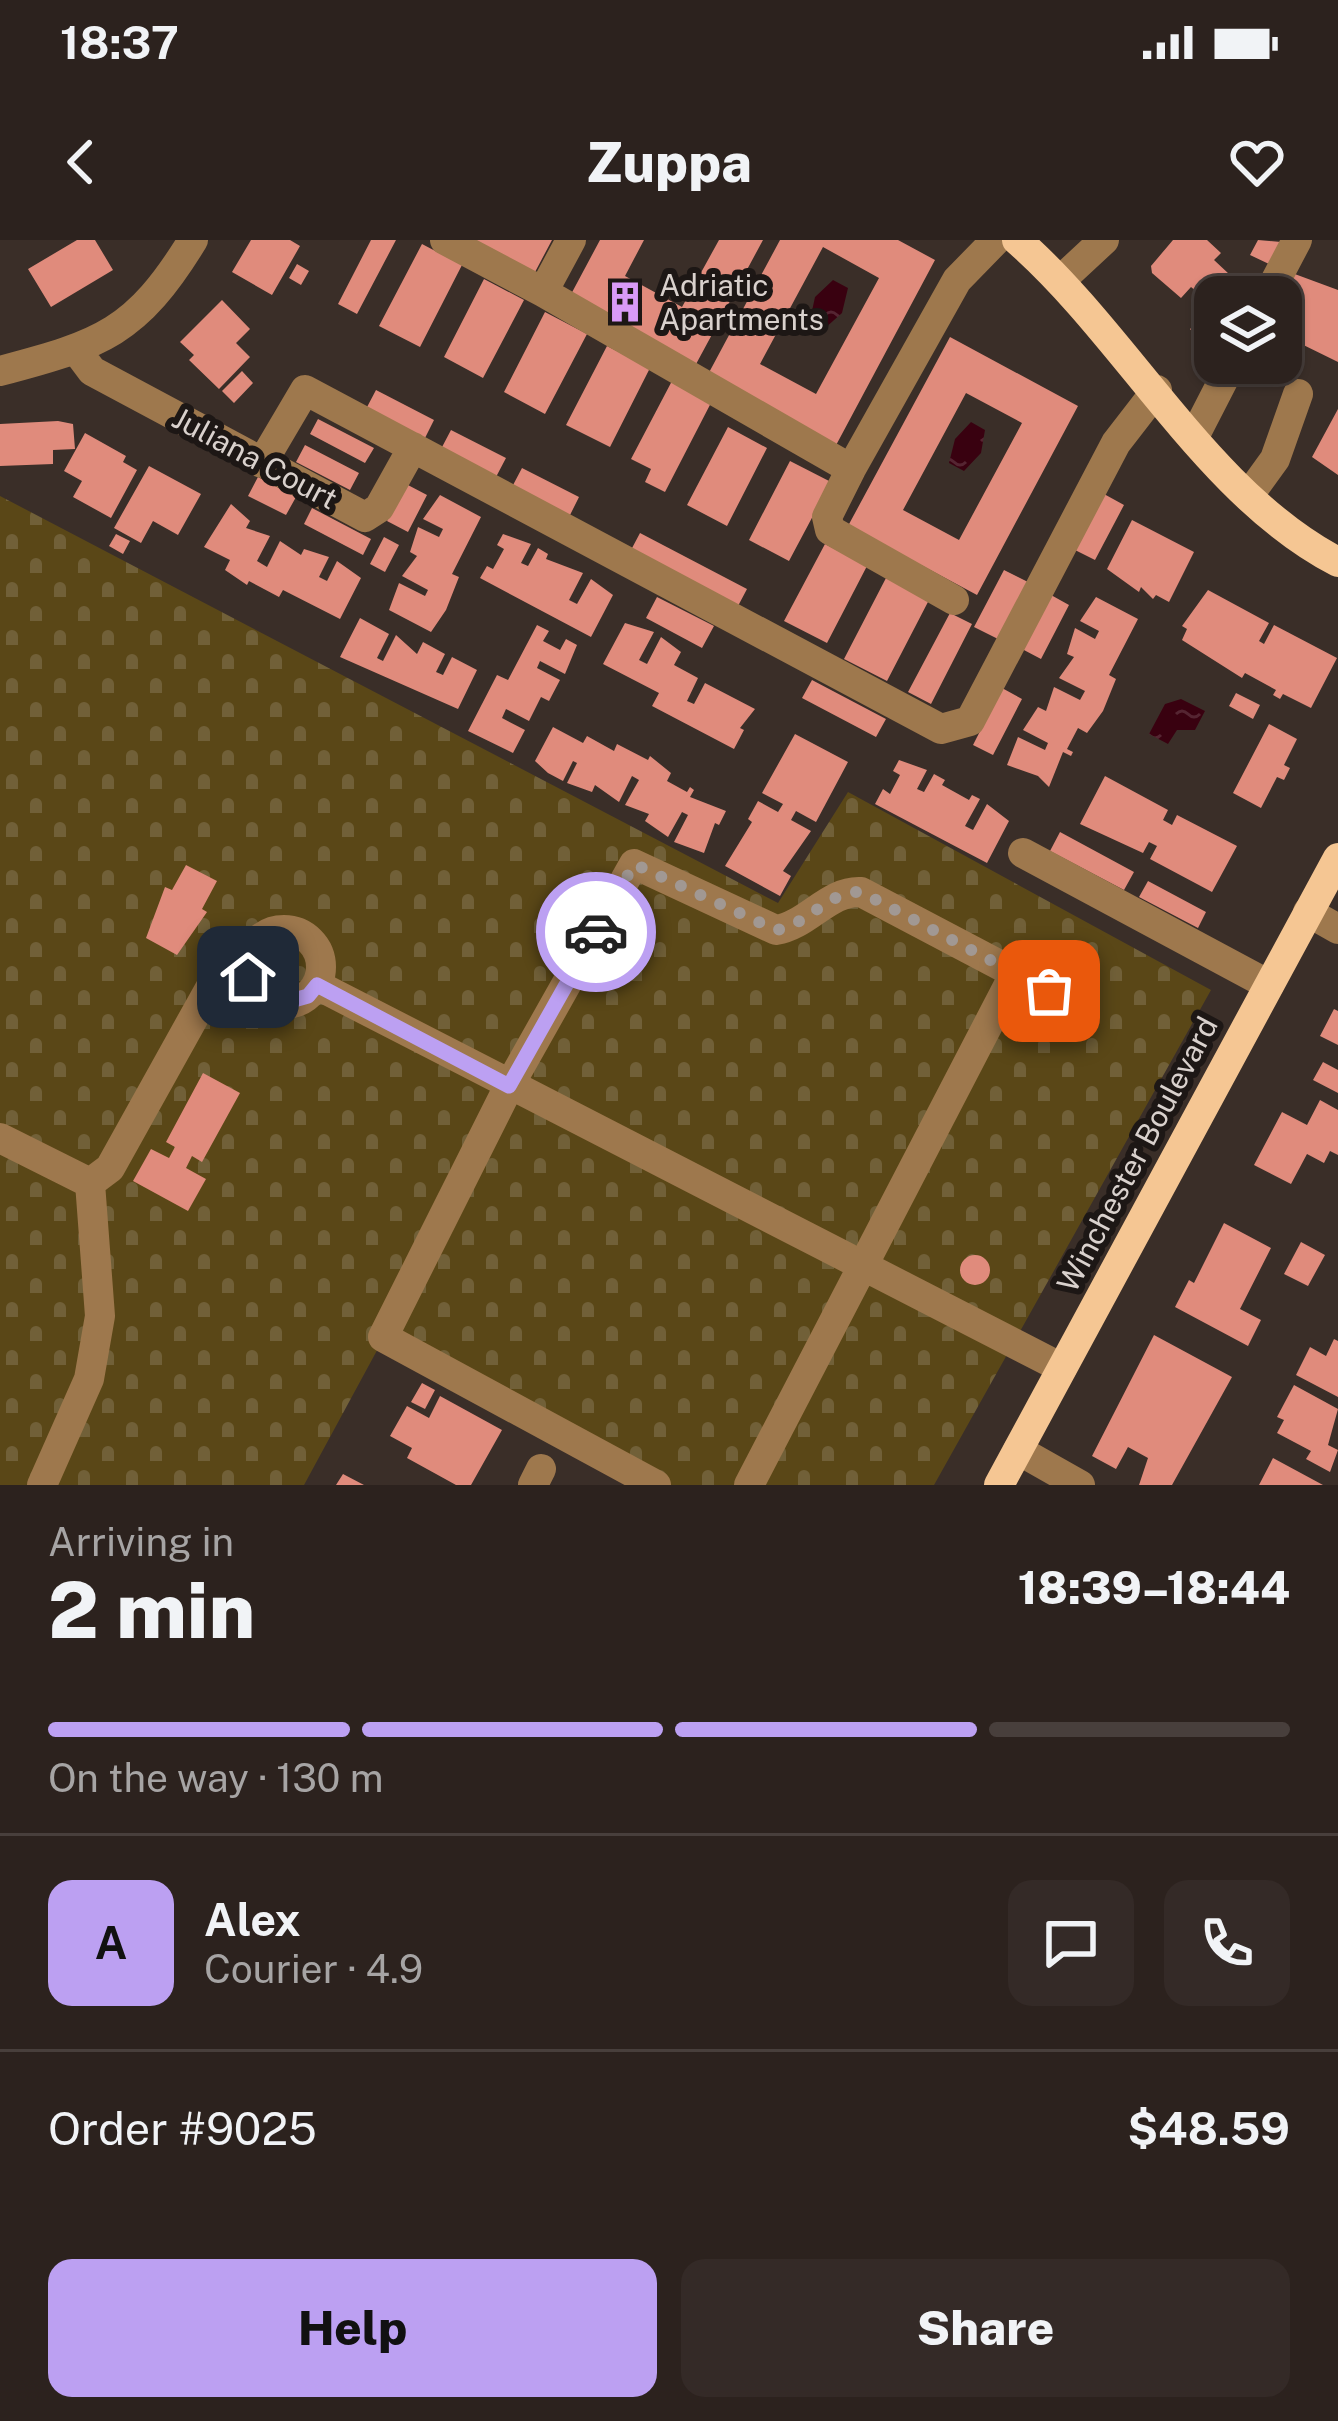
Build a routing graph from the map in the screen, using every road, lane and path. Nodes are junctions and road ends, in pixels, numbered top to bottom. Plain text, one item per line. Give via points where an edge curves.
1 (193, 240) edge
2 (445, 240) edge
3 (571, 240) edge
4 (996, 240) edge
5 (1017, 240) edge
6 (1105, 240) edge
7 (1297, 240) edge
8 (1278, 276) edge
9 (1062, 279) junction
10 (543, 292) junction
11 (77, 351) junction
12 (0, 371) edge
13 (1221, 384) edge
14 (1157, 391) junction
15 (1298, 394) dead end
16 (1195, 435) junction
17 (412, 447) junction
18 (262, 464) junction
19 (850, 469) junction
20 (1249, 495) junction
21 (1338, 562) edge
22 (954, 599) dead end
23 (1023, 853) dead end
24 (1338, 858) edge
25 (1308, 912) junction
26 (1338, 929) edge
27 (250, 949) junction
28 (1015, 973) junction
29 (317, 985) junction
30 (1269, 985) junction
31 (1049, 991) dead end
32 (509, 1086) junction
33 (0, 1138) edge
34 (90, 1183) junction
35 (861, 1268) junction
36 (1062, 1368) junction
37 (1018, 1450) junction
38 (42, 1485) edge
39 (656, 1485) edge
40 (749, 1485) edge
41 (999, 1485) edge
42 (1080, 1485) edge

1 - 11 street via 118,333
2 - 10 street
3 - 10 street
4 - 19 street via 957,280
5 - 9 main road
6 - 9 street
7 - 8 street
9 - 14 main road
10 - 19 street
11 - 12 street
11 - 18 street, Juliana Court via 92,371
13 - 16 street
14 - 16 main road
14 - 17 street via 1116,443 970,721 941,729
15 - 20 street via 1274,459
16 - 20 main road
17 - 18 street, Juliana Court via 379,508 365,517
17 - 18 street via 304,390
19 - 22 street via 827,517 830,530
20 - 21 main road
23 - 30 street
24 - 25 main road, Winchester Boulevard
25 - 26 street
25 - 30 main road, Winchester Boulevard
27 - 29 street via 248,977 266,1000 295,1003
27 - 29 street via 273,931 302,933 320,956
27 - 34 street via 223,965 110,1168
28 - 31 street
28 - 32 street via 861,892 845,891 794,927 776,930 634,864
28 - 35 street
29 - 32 street
30 - 36 main road, Winchester Boulevard
32 - 35 street
32 - 39 street via 382,1337
33 - 34 street
34 - 38 street via 100,1316 89,1379
35 - 36 street
35 - 40 street
36 - 37 main road, Winchester Boulevard
37 - 41 main road, Winchester Boulevard
37 - 42 street

